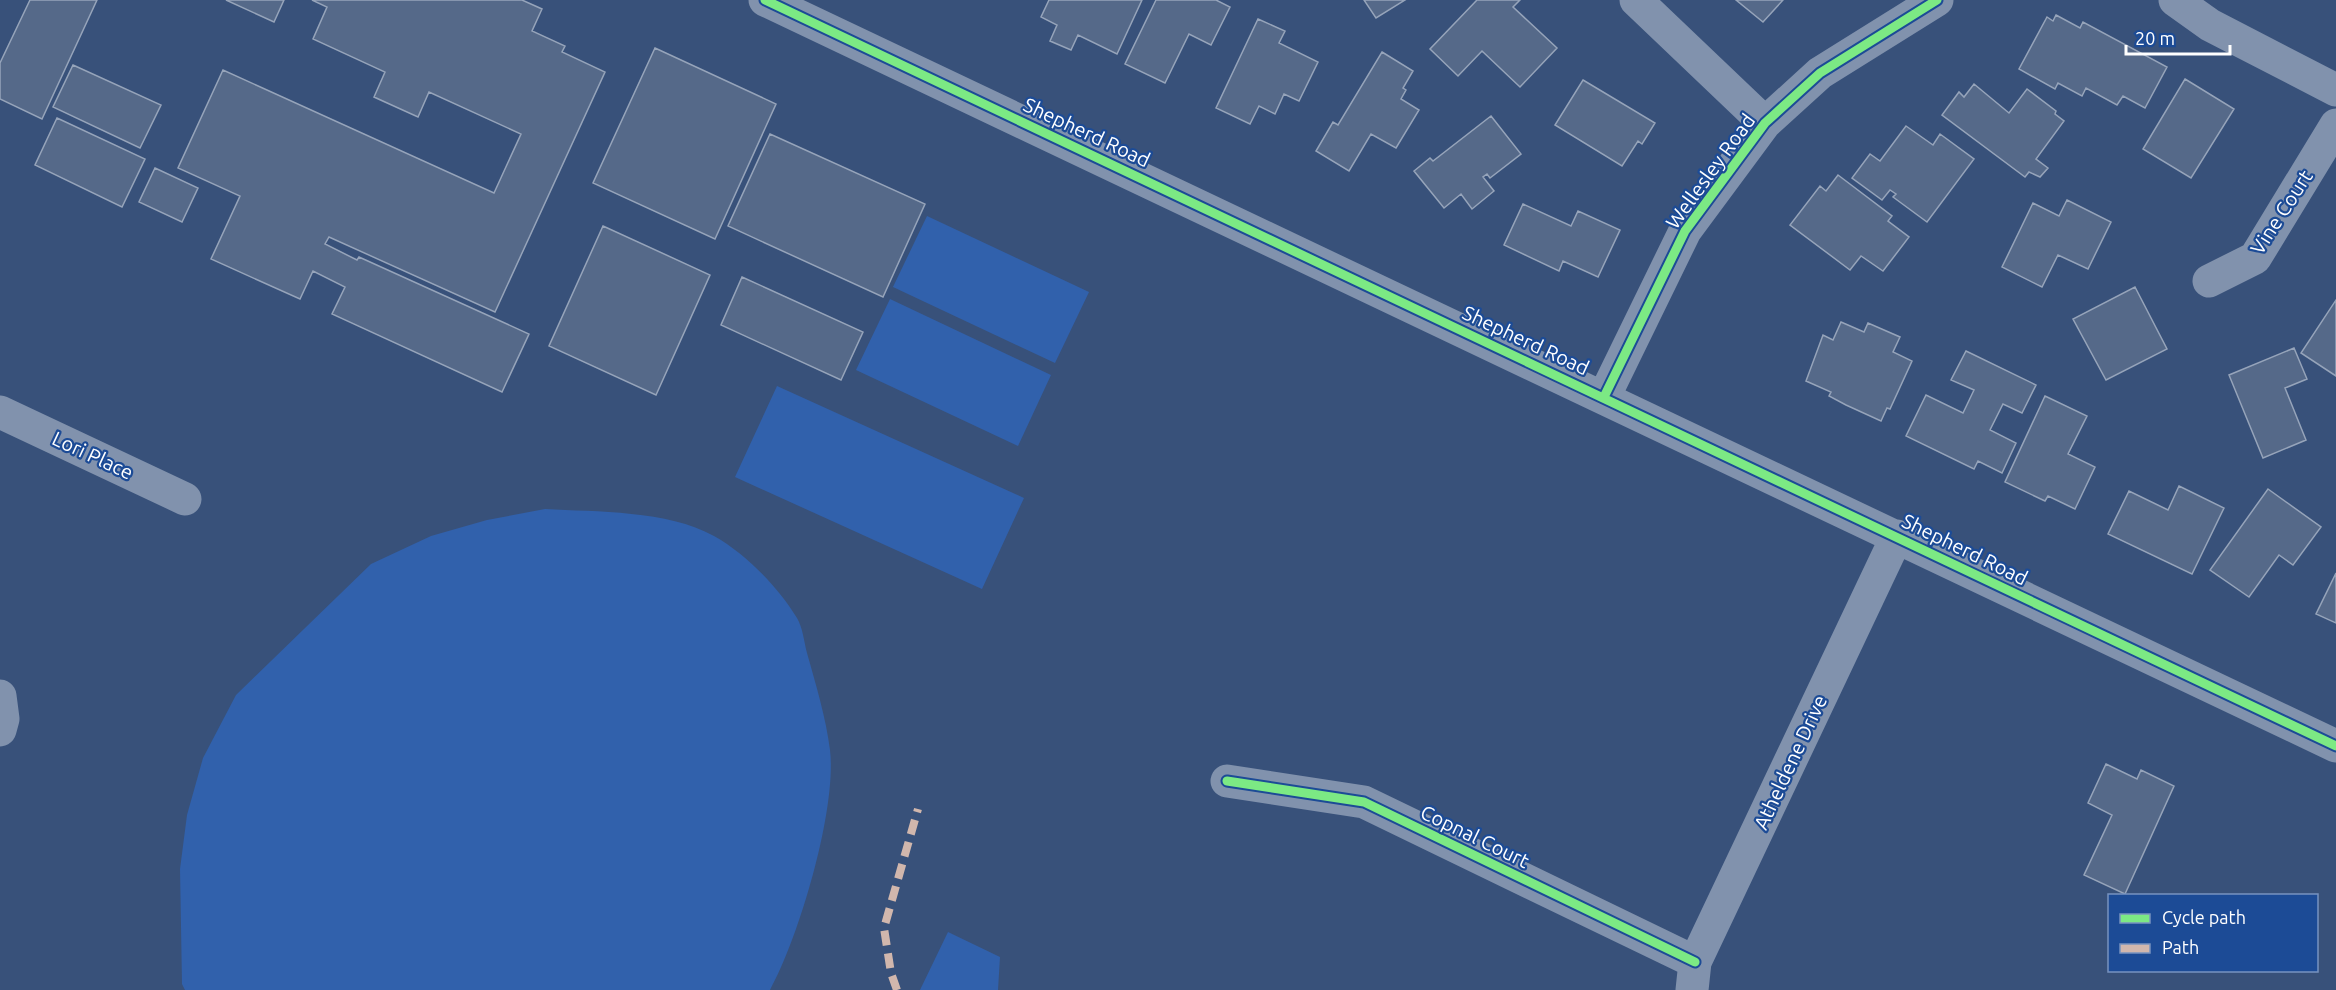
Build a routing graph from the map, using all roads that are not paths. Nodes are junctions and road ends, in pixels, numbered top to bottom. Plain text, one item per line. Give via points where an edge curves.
1 (765, 0) edge
2 (1636, 0) edge
3 (1937, 0) edge
4 (2175, 0) edge
5 (2336, 90) edge
6 (1765, 123) junction
7 (2336, 125) edge
8 (2209, 281) dead end
9 (1604, 397) junction
10 (0, 411) edge
11 (185, 499) dead end
12 (1897, 536) junction
13 (0, 696) edge
14 (0, 730) edge
15 (2336, 746) edge
16 (1227, 781) dead end
17 (1693, 976) edge

1 - 9 street, Shepherd Road
2 - 6 street
3 - 6 street, Wellesley Road via 1820,73
4 - 5 street via 2210,25
6 - 9 street, Wellesley Road via 1685,231
7 - 8 street, Vine Court via 2255,258
9 - 12 street, Shepherd Road
10 - 11 street, Lori Place
12 - 15 street, Shepherd Road
12 - 17 street, Atheldene Drive
13 - 14 street
16 - 17 street, Copnal Court via 1364,802

